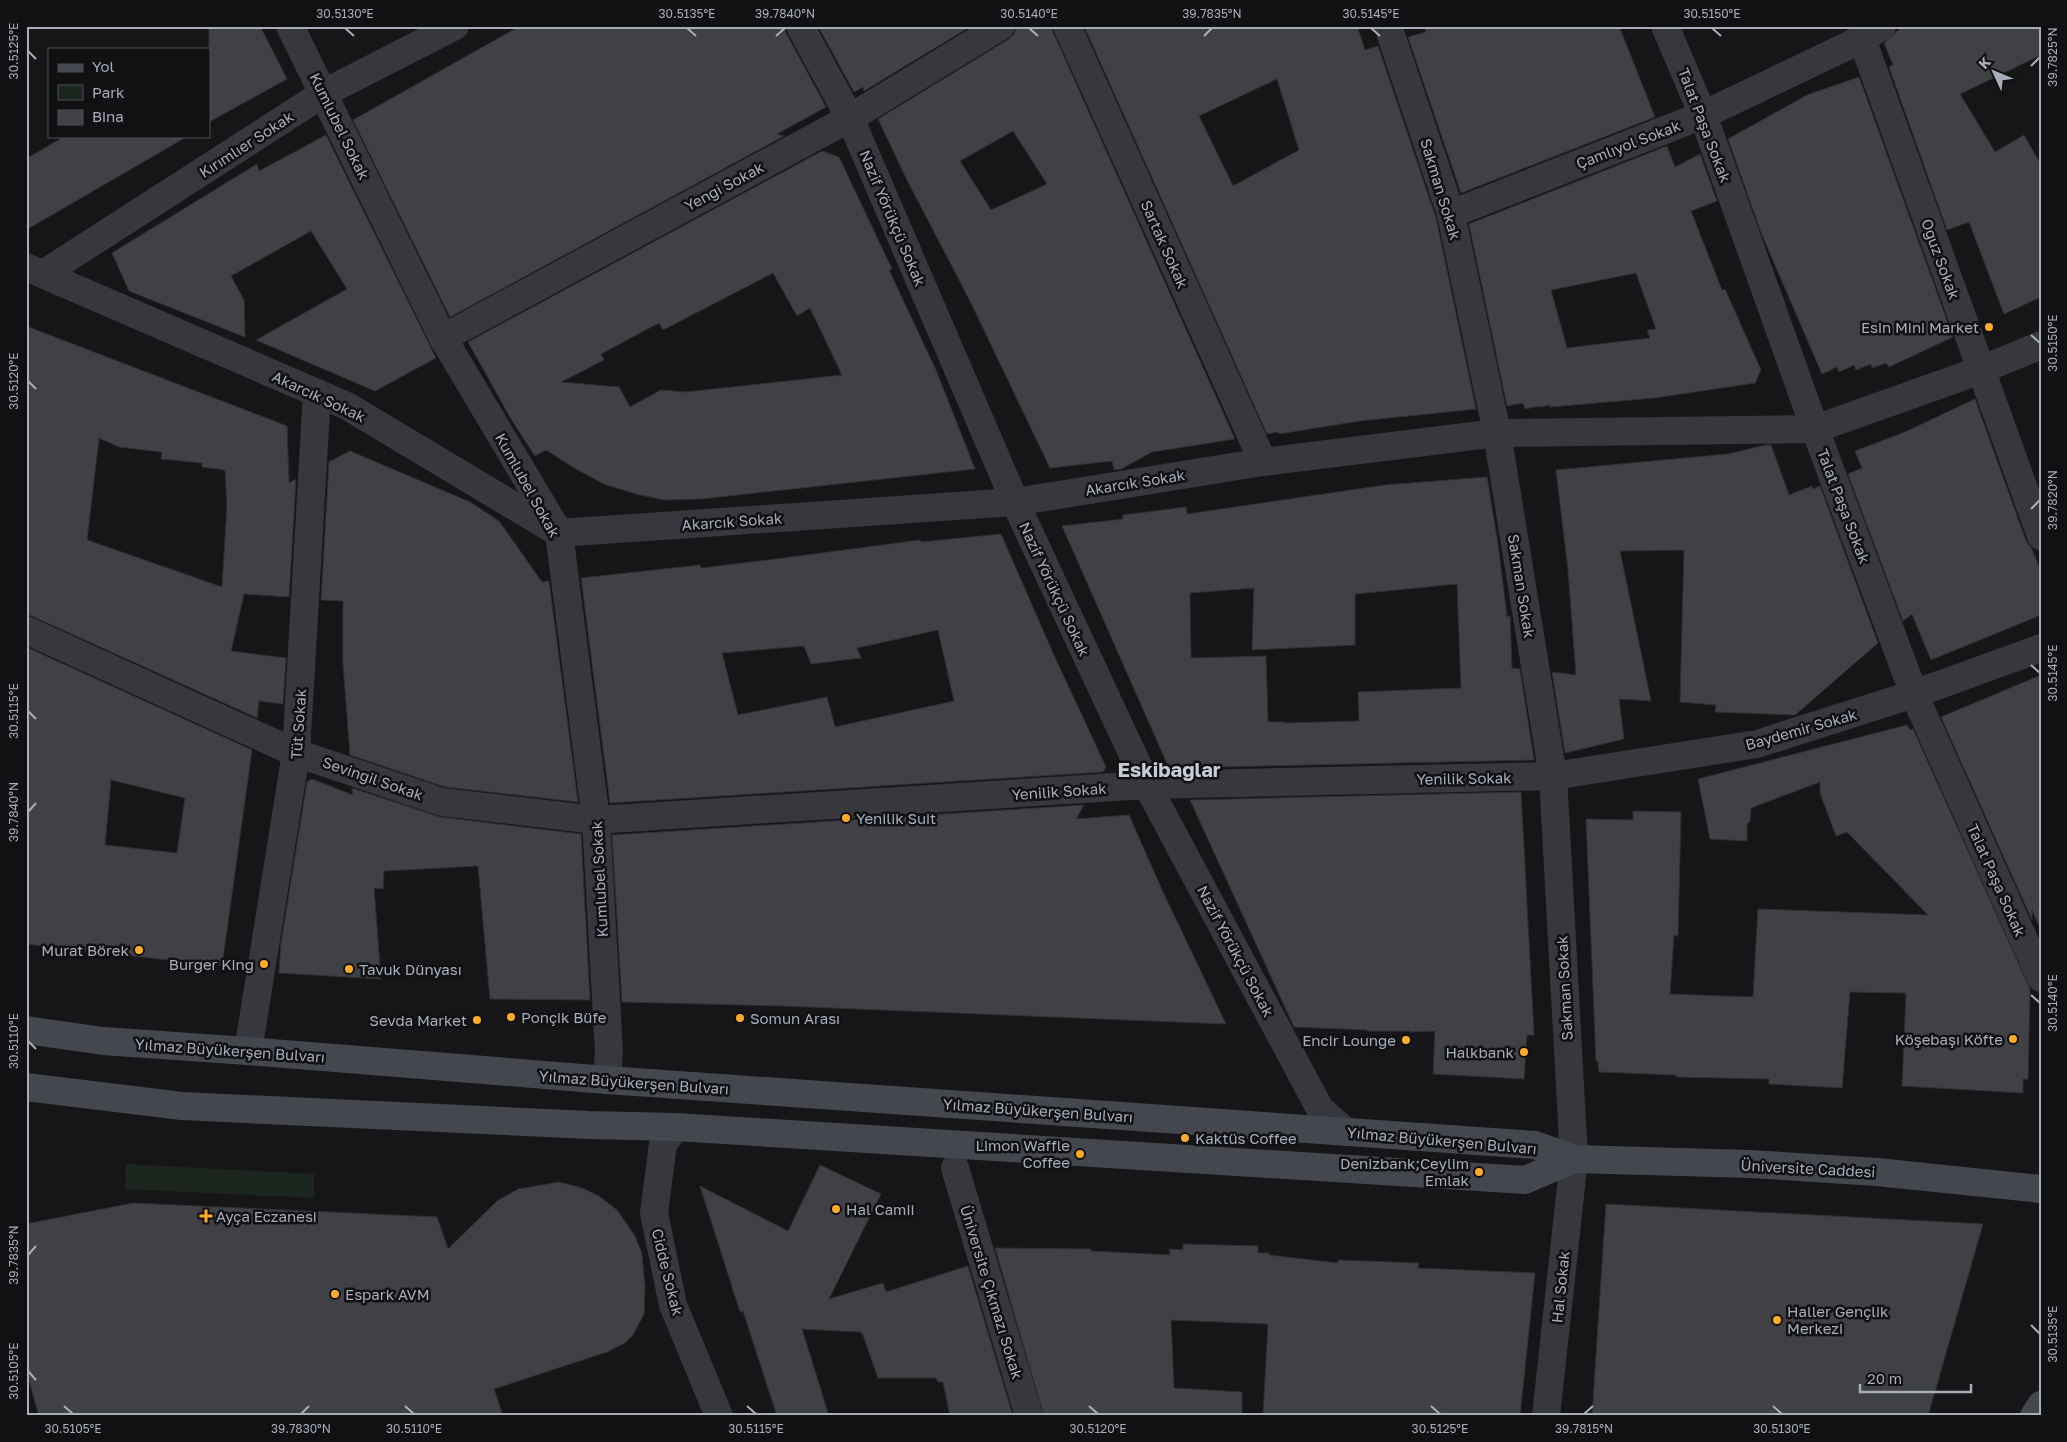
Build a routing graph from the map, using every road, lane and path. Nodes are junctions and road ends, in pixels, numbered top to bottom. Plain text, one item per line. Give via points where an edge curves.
1 (290, 26) edge
2 (455, 26) edge
3 (800, 26) edge
4 (1001, 26) edge
5 (1067, 26) edge
6 (1388, 26) edge
7 (1665, 26) edge
8 (1872, 32) edge
9 (324, 93) junction
10 (1703, 115) junction
11 (850, 118) junction
12 (1451, 214) junction
13 (35, 270) edge
14 (443, 338) junction
15 (2041, 345) edge
16 (1981, 370) junction
17 (318, 393) junction
18 (1815, 429) junction
19 (1497, 433) junction
20 (1263, 462) junction
21 (1015, 502) junction
22 (559, 533) junction
23 (2041, 536) edge
24 (26, 630) edge
25 (2041, 648) edge
26 (1914, 694) junction
27 (296, 753) junction
28 (1553, 776) junction
29 (1147, 785) junction
30 (596, 820) junction
31 (2041, 978) edge
32 (26, 1030) edge
33 (248, 1051) junction
34 (607, 1080) junction
35 (26, 1086) edge
36 (676, 1127) junction
37 (1346, 1132) junction
38 (1574, 1159) junction
39 (955, 1168) dead end
40 (2041, 1189) edge
41 (2041, 1405) edge
42 (719, 1416) edge
43 (1028, 1416) edge
44 (1546, 1416) edge
45 (2034, 1416) edge

1 - 9 street, Kumlubel Sokak
2 - 9 street, Kırımlıer Sokak
3 - 11 street, Nazif Yörükçü Sokak
4 - 11 street, Yengi Sokak
5 - 20 street, Sartak Sokak
6 - 12 street, Sakman Sokak
7 - 10 street, Talat Paşa Sokak
8 - 10 street, Çamlıyol Sokak
8 - 16 street, Oğuz Sokak
9 - 13 street, Kırımlıer Sokak
9 - 14 street, Kumlubel Sokak
10 - 12 street, Çamlıyol Sokak
10 - 18 street, Talat Paşa Sokak
11 - 14 street, Yengi Sokak
11 - 21 street, Nazif Yörükçü Sokak
12 - 19 street, Sakman Sokak
13 - 17 street, Akarcık Sokak
14 - 22 street, Kumlubel Sokak
15 - 16 street, Akarcık Sokak
16 - 18 street, Akarcık Sokak
16 - 23 street, Oğuz Sokak
17 - 22 street, Akarcık Sokak via 347,406
17 - 27 street, Tüt Sokak
18 - 19 street, Akarcık Sokak
18 - 26 street, Talat Paşa Sokak
19 - 20 street, Akarcık Sokak
19 - 28 street, Sakman Sokak
20 - 21 street, Akarcık Sokak
21 - 22 street, Akarcık Sokak
21 - 29 street, Nazif Yörükçü Sokak
22 - 30 street, Kumlubel Sokak
24 - 27 street, Sevingil Sokak
25 - 26 street, Baydemir Sokak
26 - 28 street, Baydemir Sokak via 1757,744
26 - 31 street, Talat Paşa Sokak
27 - 30 street, Sevingil Sokak via 442,802
27 - 33 street, Tüt Sokak
28 - 29 street, Yenilik Sokak
28 - 38 street, Sakman Sokak
29 - 30 street, Yenilik Sokak
29 - 37 street, Nazif Yörükçü Sokak via 1320,1109
30 - 34 street, Kumlubel Sokak via 609,1052
32 - 33 main road, Yılmaz Büyükerşen Bulvarı via 103,1041
33 - 34 main road, Yılmaz Büyükerşen Bulvarı
34 - 37 main road, Yılmaz Büyükerşen Bulvarı
35 - 36 main road, Yılmaz Büyükerşen Bulvarı via 182,1106
36 - 38 main road, Yılmaz Büyükerşen Bulvarı via 1525,1180
36 - 42 street, Cidde Sokak via 663,1144 654,1213 673,1305
37 - 38 main road, Yılmaz Büyükerşen Bulvarı via 1535,1145
38 - 40 main road, Üniversite Caddesi via 1751,1164
38 - 44 street, Hal Sokak
39 - 43 street, Üniversite Çıkmazı Sokak
41 - 45 main road

